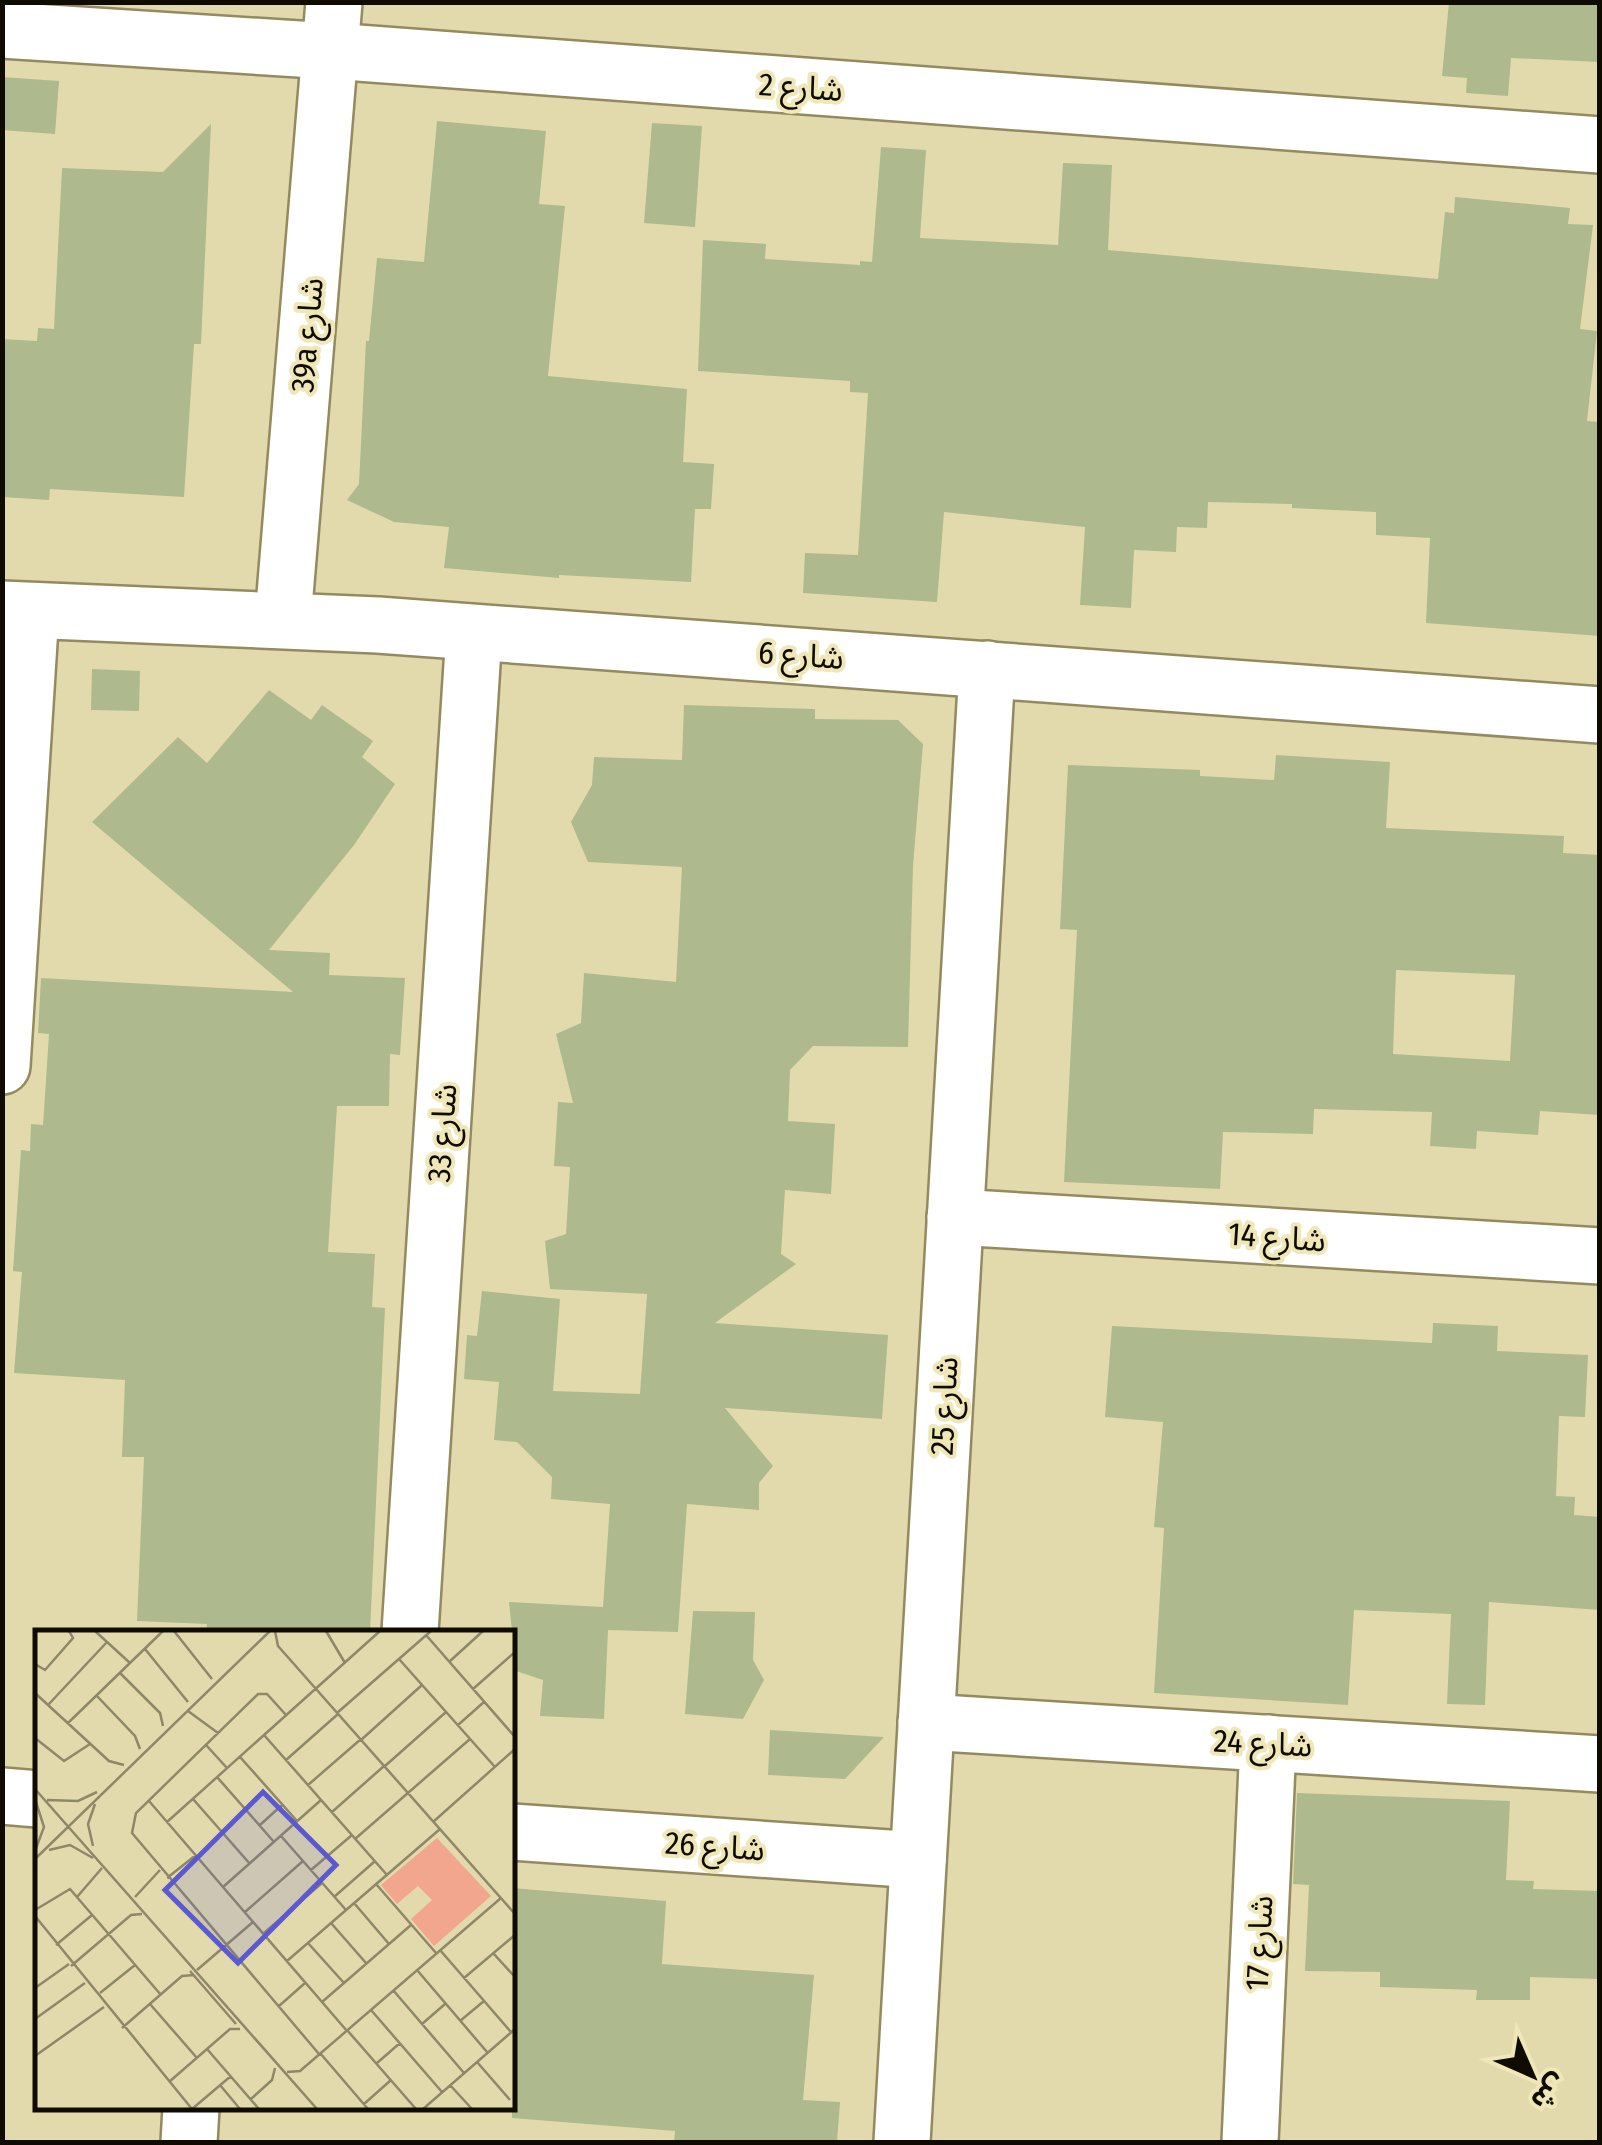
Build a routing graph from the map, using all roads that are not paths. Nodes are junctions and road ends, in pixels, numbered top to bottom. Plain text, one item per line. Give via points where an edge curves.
1 (332, 27) edge
2 (2, 30) edge
3 (1600, 145) edge
4 (16, 610) edge
5 (283, 619) junction
6 (474, 633) junction
7 (987, 669) junction
8 (1600, 714) edge
9 (2, 1066) edge
10 (955, 1217) junction
11 (1600, 1256) edge
12 (410, 1630) edge
13 (926, 1722) junction
14 (1268, 1743) junction
15 (1600, 1764) edge
16 (2, 1796) edge
17 (35, 1798) edge
18 (515, 1832) edge
19 (918, 1860) junction
20 (192, 2110) edge
21 (189, 2142) edge
22 (902, 2142) edge
23 (1250, 2142) edge

1 - 2 street, شارع 2
1 - 3 street, شارع 2
1 - 5 street, 39a شارع
4 - 5 street, شارع 6
4 - 9 street
5 - 6 street, شارع 6
6 - 7 street, شارع 6
6 - 12 street, شارع 33
7 - 8 street, شارع 6
7 - 10 street, شارع 25
10 - 11 street, شارع 14
10 - 13 street, شارع 25
13 - 14 street, شارع 24
13 - 19 street, شارع 25
14 - 15 street, شارع 24
14 - 23 street, شارع 17
16 - 17 street
18 - 19 street, شارع 26
19 - 22 street, شارع 25
20 - 21 street

